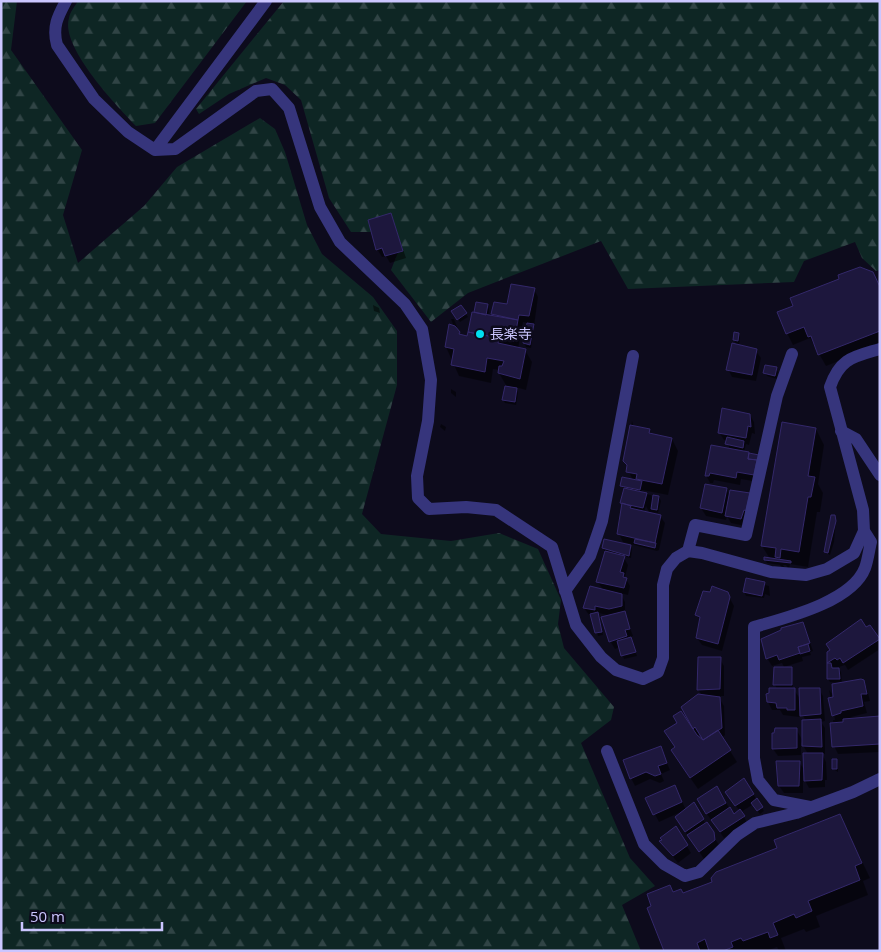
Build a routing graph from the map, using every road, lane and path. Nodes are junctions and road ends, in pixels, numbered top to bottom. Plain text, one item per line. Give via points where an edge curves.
1 (66, 1) edge
2 (266, 1) edge
3 (155, 150) junction
4 (880, 349) edge
5 (792, 354) dead end
6 (633, 356) dead end
7 (842, 431) junction
8 (880, 475) edge
9 (864, 531) junction
10 (688, 551) junction
11 (564, 591) junction
12 (607, 751) dead end
13 (880, 779) edge
14 (810, 807) junction

1 - 3 street via 56,20 54,36 57,45 94,99 128,132
2 - 3 street
3 - 11 street via 175,149 256,91 272,89 289,108 320,206 340,242 405,304 422,329 431,380 428,421 417,476 418,498 430,509 466,507 496,510 530,530 552,547
4 - 7 street via 849,358 836,370 830,387
5 - 10 street via 777,396 746,535 695,525
6 - 11 street via 602,520 590,556
7 - 8 street via 856,439
7 - 9 street via 863,510
9 - 10 street via 854,553 827,569 806,574 771,572
9 - 14 street via 870,542 864,570 855,582 815,607 754,628 754,758 758,780 774,800
10 - 11 street via 667,569 663,586 663,658 658,672 642,679 616,670 601,657 576,625
12 - 14 street via 644,844 664,864 685,876 699,872 737,835 755,823
13 - 14 street

